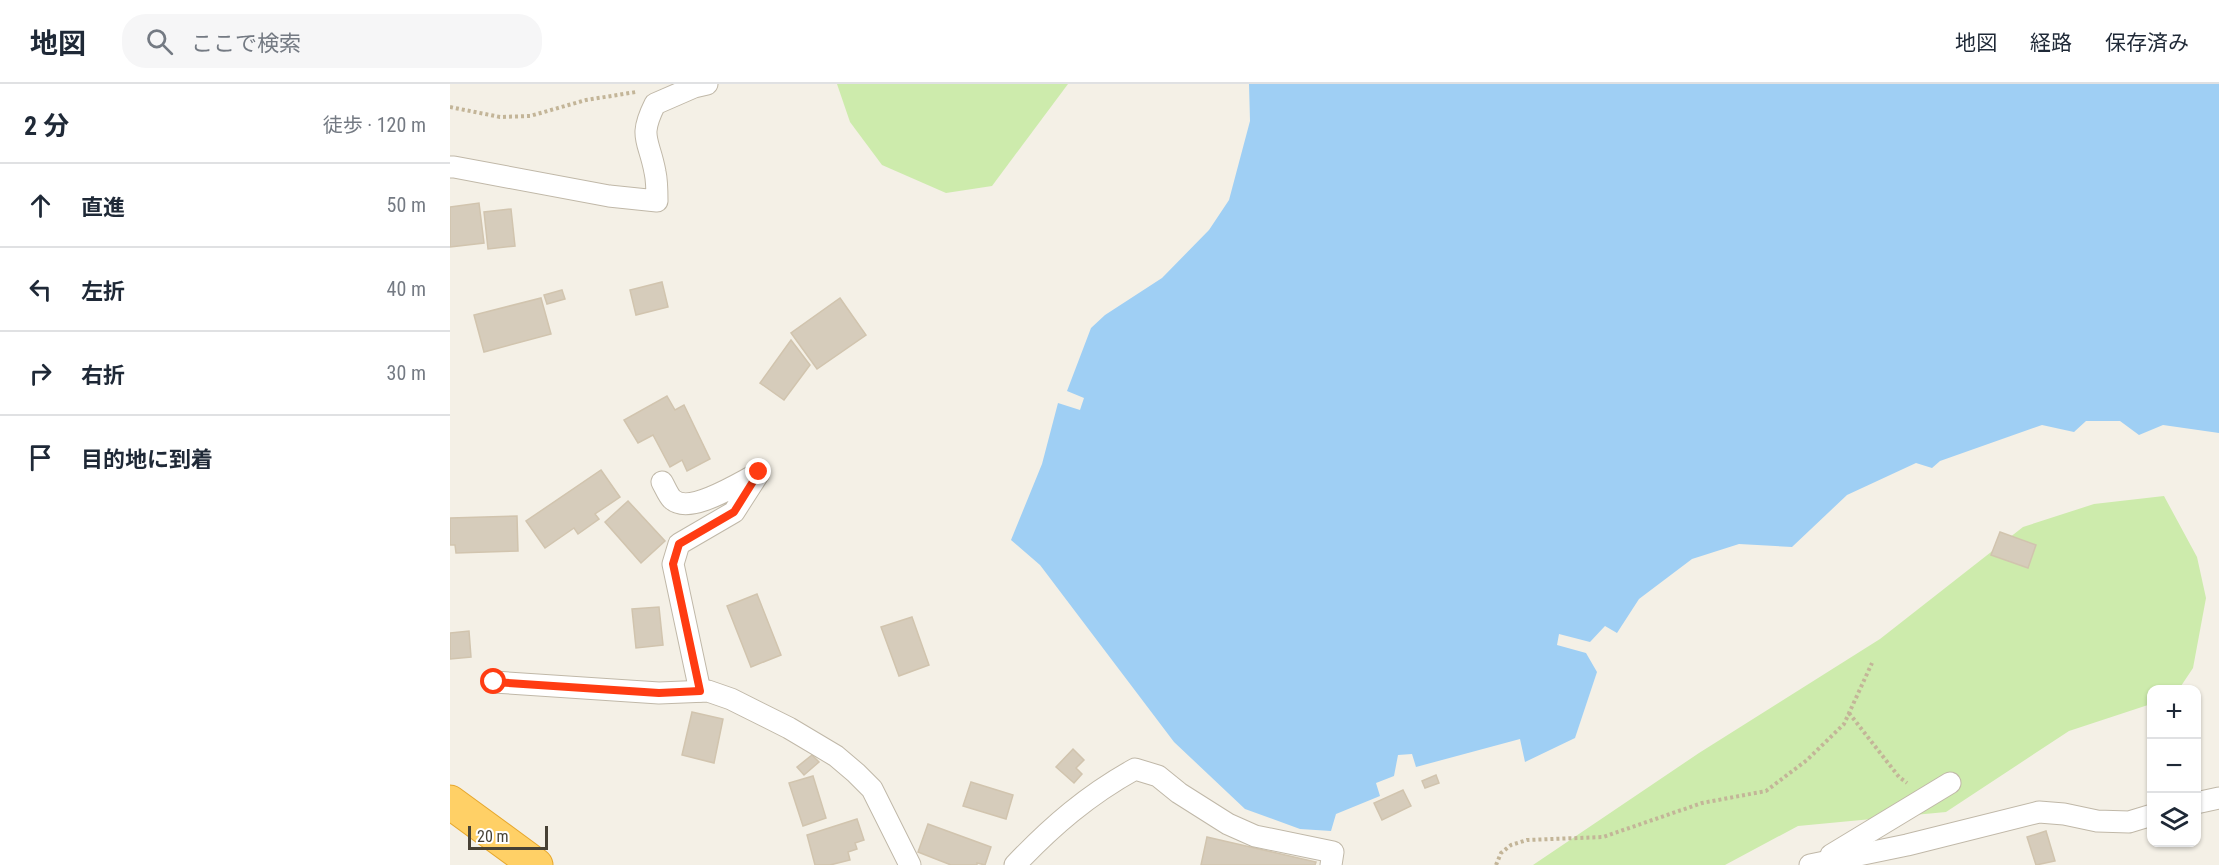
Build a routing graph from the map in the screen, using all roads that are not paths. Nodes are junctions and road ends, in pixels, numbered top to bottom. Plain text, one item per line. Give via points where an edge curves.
1 (707, 84) edge
2 (450, 167) edge
3 (662, 483) dead end
4 (494, 682) dead end
5 (700, 691) junction
6 (1950, 783) dead end
7 (2219, 798) edge
8 (450, 802) edge
9 (2201, 802) edge
10 (2147, 816) edge
11 (1813, 864) edge
12 (536, 865) edge
13 (910, 865) edge
14 (1015, 865) edge
15 (1331, 865) edge

1 - 2 street via 655,104 646,121 645,140 655,172 657,201
3 - 5 street via 672,500 687,506 759,472 734,512 679,544 673,564
4 - 5 street via 659,693
5 - 13 street via 731,699 836,756 872,789
6 - 11 street
7 - 9 street
8 - 12 highway
10 - 11 street via 2129,822 2097,821 2039,812
14 - 15 street via 1087,799 1135,769 1158,776 1255,836 1333,852

